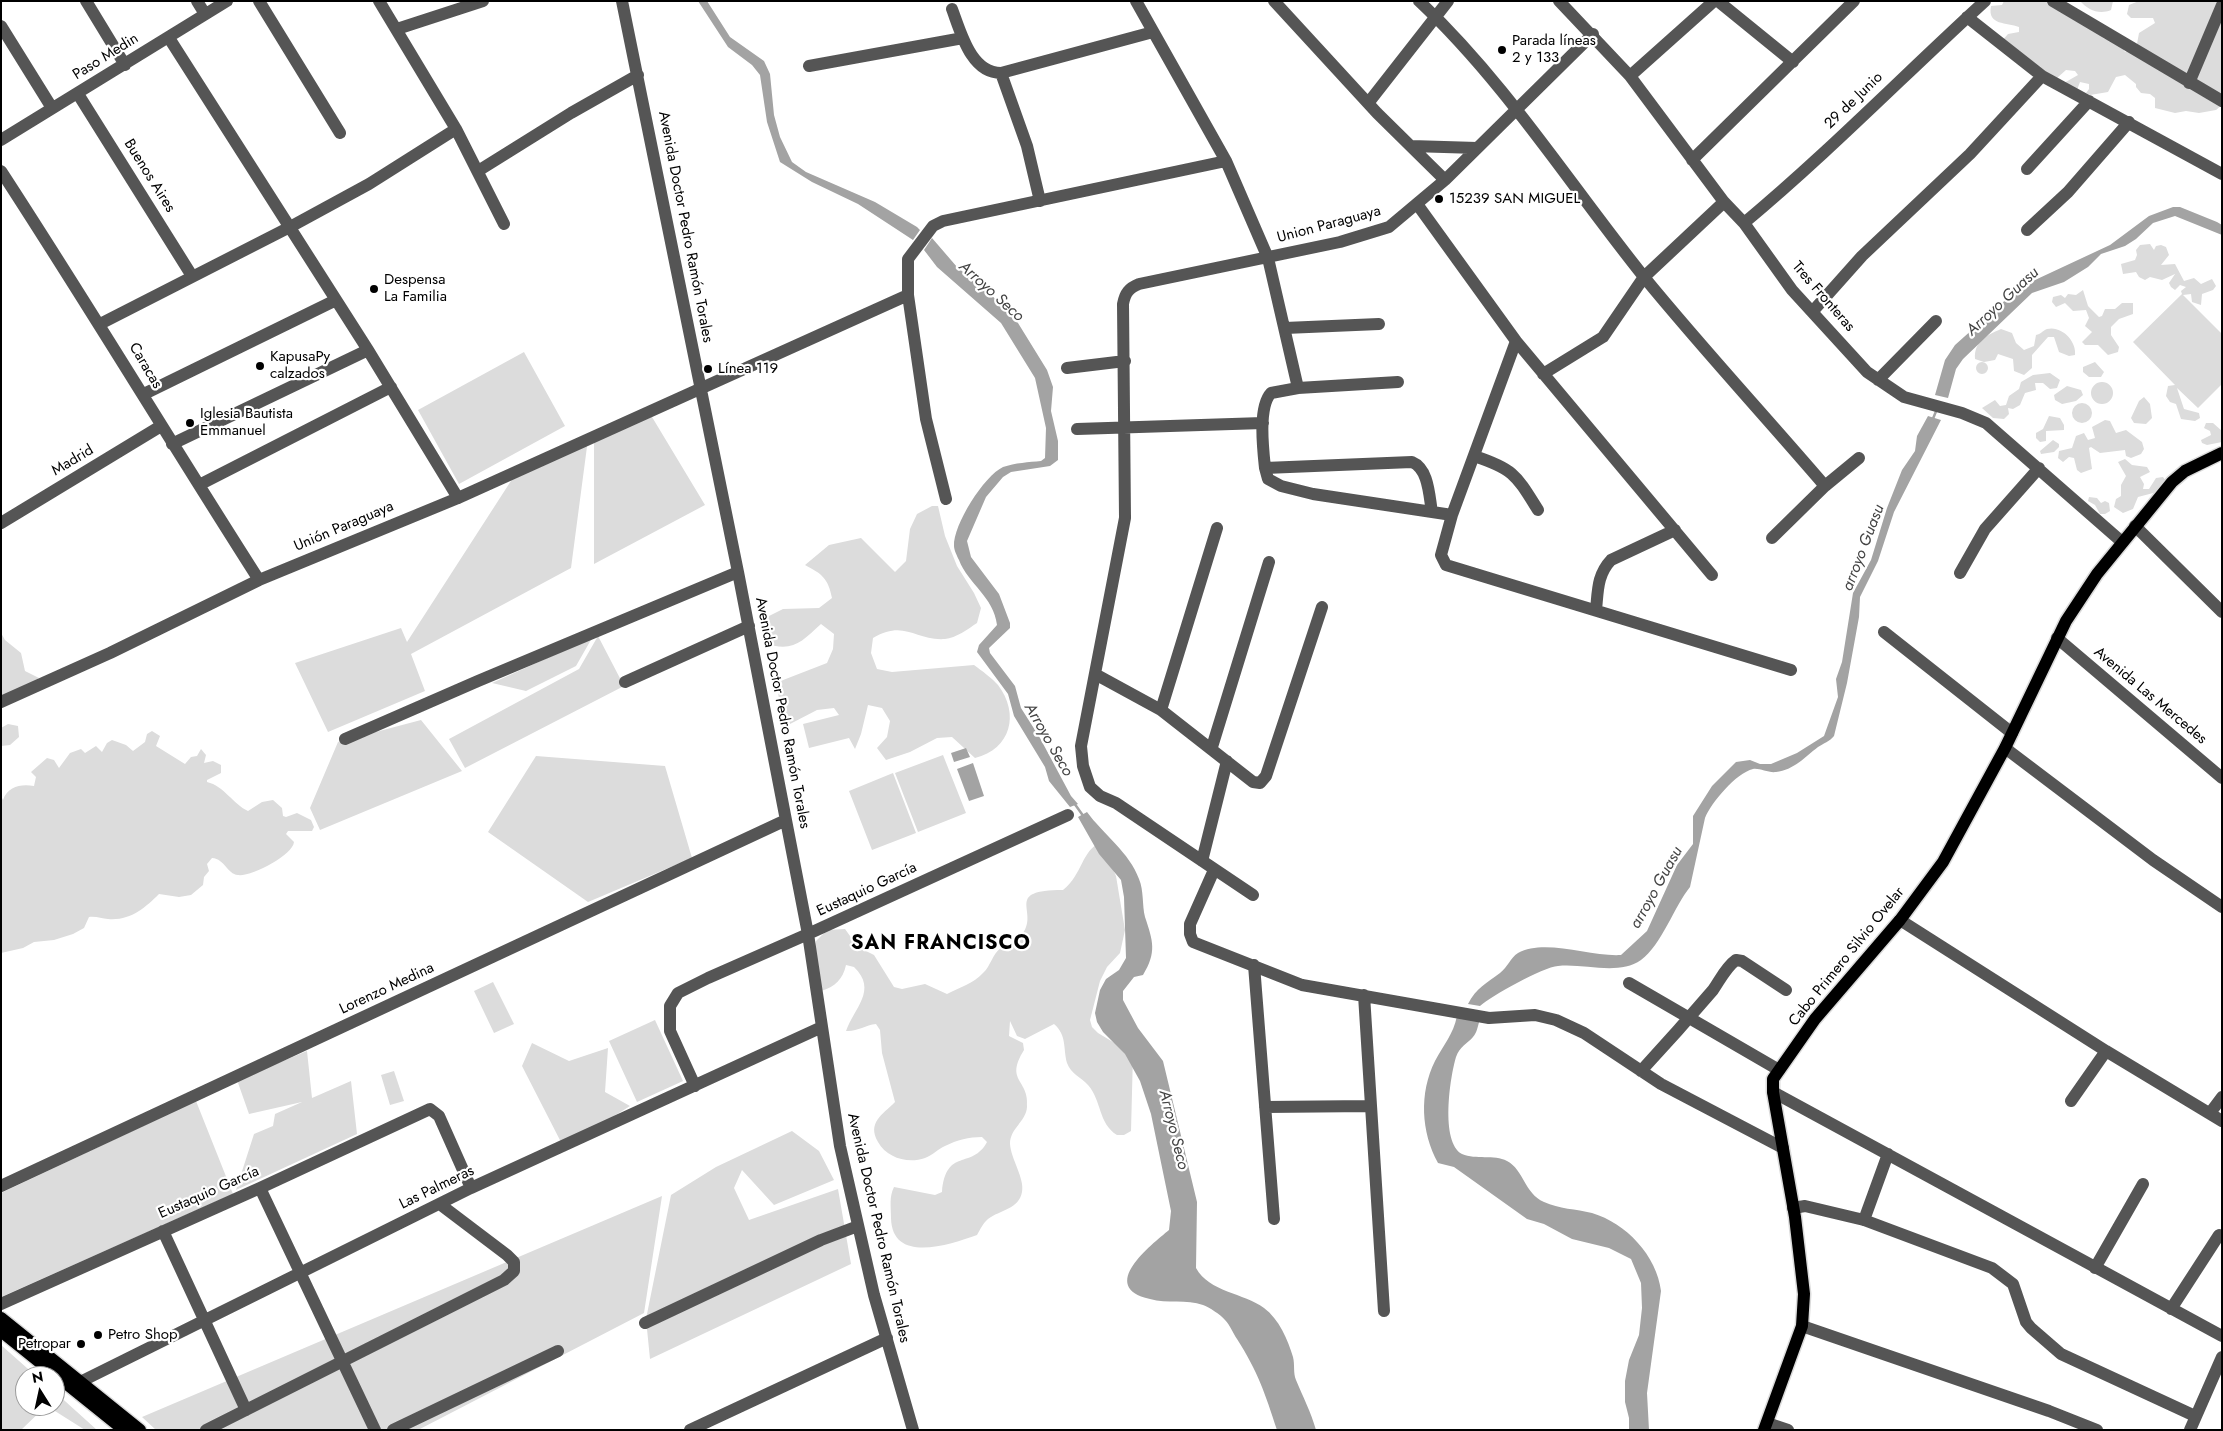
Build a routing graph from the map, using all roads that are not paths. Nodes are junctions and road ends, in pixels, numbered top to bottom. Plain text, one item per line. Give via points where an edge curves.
1 (86, 1) edge
2 (197, 1) edge
3 (227, 1) edge
4 (259, 1) edge
5 (379, 1) edge
6 (483, 1) edge
7 (622, 1) edge
8 (1136, 1) edge
9 (1274, 1) edge
10 (1419, 1) edge
11 (1448, 1) edge
12 (1559, 1) edge
13 (1714, 1) edge
14 (1718, 1) edge
15 (1854, 1) edge
16 (1984, 1) edge
17 (2054, 1) edge
18 (2222, 5) edge
19 (952, 9) dead end
20 (205, 14) junction
21 (1435, 16) junction
22 (1967, 18) junction
23 (1, 26) edge
24 (397, 29) junction
25 (1153, 32) junction
26 (1592, 34) junction
27 (169, 38) junction
28 (963, 38) junction
29 (1793, 62) junction
30 (125, 65) junction
31 (809, 66) dead end
32 (1002, 73) junction
33 (638, 75) junction
34 (1630, 76) junction
35 (2042, 76) junction
36 (2189, 82) junction
37 (78, 94) junction
38 (2221, 99) edge
39 (2090, 101) junction
40 (1369, 102) junction
41 (52, 108) junction
42 (1516, 108) junction
43 (2129, 122) junction
44 (456, 129) junction
45 (340, 134) dead end
46 (1, 140) edge
47 (1411, 146) junction
48 (1477, 148) junction
49 (1692, 160) junction
50 (1226, 161) junction
51 (2027, 169) dead end
52 (1, 171) edge
53 (478, 171) junction
54 (2222, 174) edge
55 (1445, 180) junction
56 (1040, 200) junction
57 (1724, 202) junction
58 (1417, 204) junction
59 (1744, 223) junction
60 (504, 224) dead end
61 (290, 227) junction
62 (2027, 230) dead end
63 (1268, 258) junction
64 (192, 276) junction
65 (1644, 276) junction
66 (908, 295) junction
67 (336, 300) junction
68 (1813, 311) junction
69 (1936, 321) dead end
70 (100, 324) junction
71 (1379, 324) dead end
72 (1285, 328) junction
73 (1516, 341) junction
74 (368, 350) junction
75 (1125, 361) junction
76 (1067, 368) dead end
77 (1543, 374) junction
78 (1878, 380) junction
79 (1398, 382) dead end
80 (391, 387) junction
81 (701, 387) junction
82 (1298, 388) junction
83 (144, 394) junction
84 (1263, 423) junction
85 (161, 426) junction
86 (1126, 427) junction
87 (1077, 429) dead end
88 (172, 444) junction
89 (2222, 453) edge
90 (1474, 456) junction
91 (1859, 458) dead end
92 (1265, 468) junction
93 (2039, 468) junction
94 (198, 485) junction
95 (1825, 486) junction
96 (458, 498) junction
97 (946, 499) dead end
98 (1538, 510) dead end
99 (1432, 512) junction
100 (1452, 515) junction
101 (1, 523) edge
102 (2135, 526) junction
103 (1217, 528) dead end
104 (1675, 530) junction
105 (1772, 538) dead end
106 (2122, 542) junction
107 (1269, 562) dead end
108 (738, 572) junction
109 (1960, 573) dead end
110 (1712, 575) dead end
111 (259, 580) junction
112 (1322, 607) dead end
113 (1596, 610) junction
114 (2222, 612) edge
115 (749, 626) junction
116 (1884, 632) dead end
117 (2056, 638) junction
118 (1791, 670) dead end
119 (1095, 674) junction
120 (625, 682) dead end
121 (1, 702) edge
122 (1161, 710) junction
123 (2012, 732) junction
124 (345, 739) dead end
125 (1212, 748) junction
126 (2005, 748) junction
127 (1228, 761) junction
128 (2222, 778) edge
129 (1068, 815) dead end
130 (786, 820) junction
131 (1202, 861) junction
132 (1214, 870) junction
133 (1253, 896) dead end
134 (2222, 907) edge
135 (1900, 920) junction
136 (808, 934) junction
137 (1254, 965) junction
138 (1629, 983) dead end
139 (1786, 990) dead end
140 (1364, 995) junction
141 (1690, 1017) junction
142 (822, 1027) junction
143 (2106, 1052) junction
144 (1779, 1070) junction
145 (1641, 1071) junction
146 (695, 1086) junction
147 (1773, 1092) junction
148 (2222, 1097) edge
149 (2071, 1101) dead end
150 (1371, 1106) junction
151 (1265, 1107) junction
152 (2210, 1113) junction
153 (2222, 1121) edge
154 (1783, 1148) junction
155 (1888, 1154) junction
156 (2143, 1184) dead end
157 (1, 1186) edge
158 (260, 1188) junction
159 (471, 1188) junction
160 (441, 1205) junction
161 (1793, 1208) junction
162 (1274, 1219) dead end
163 (1864, 1220) junction
164 (858, 1226) junction
165 (163, 1231) junction
166 (2219, 1235) dead end
167 (2095, 1268) junction
168 (299, 1273) junction
169 (1, 1304) edge
170 (2171, 1309) junction
171 (1384, 1310) dead end
172 (1, 1318) edge
173 (204, 1320) junction
174 (645, 1323) dead end
175 (1802, 1326) junction
176 (1, 1331) edge
177 (2222, 1336) edge
178 (887, 1338) junction
179 (558, 1350) dead end
180 (2222, 1357) edge
181 (342, 1361) junction
182 (75, 1384) junction
183 (246, 1410) junction
184 (2195, 1416) junction
185 (1766, 1426) edge
186 (124, 1430) edge
187 (140, 1430) edge
188 (206, 1430) edge
189 (375, 1430) edge
190 (393, 1430) edge
191 (690, 1430) edge
192 (913, 1430) edge
193 (1788, 1430) edge
194 (2097, 1430) edge
195 (2190, 1430) edge

1 - 30 street
2 - 20 street
3 - 20 street, Paso Medin
4 - 45 street
5 - 24 street
6 - 24 street
7 - 33 street, Avenida Doctor Pedro Ramón Torales
8 - 25 street
9 - 40 street
10 - 21 street
11 - 21 street
12 - 26 street, Tres Fronteras
13 - 34 street
14 - 29 street
15 - 29 street
16 - 22 street, 29 de Junio
17 - 36 street
18 - 36 street
19 - 28 street
20 - 27 street, Paso Medin
21 - 40 street
21 - 42 street
22 - 35 street
22 - 59 street, 29 de Junio via 1802,175
23 - 41 street
24 - 44 street
25 - 32 street
25 - 50 street
26 - 34 street, Tres Fronteras
26 - 42 street, Union Paraguaya
27 - 30 street, Paso Medin
27 - 61 street
28 - 31 street
28 - 32 street via 980,67
29 - 49 street
30 - 37 street, Paso Medin
32 - 56 street via 1027,146
33 - 53 street
33 - 81 street, Avenida Doctor Pedro Ramón Torales
34 - 49 street, Tres Fronteras
35 - 39 street
35 - 68 street via 1970,154 1862,256
36 - 38 street
37 - 41 street, Paso Medin
37 - 64 street, Buenos Aires
39 - 43 street
39 - 51 street
40 - 47 street via 1376,113
41 - 46 street, Paso Medin
42 - 48 street, Union Paraguaya
42 - 65 street
43 - 54 street
43 - 62 street via 2068,192
44 - 53 street
44 - 61 street via 369,184
47 - 48 street
47 - 55 street
48 - 55 street, Union Paraguaya
49 - 57 street, Tres Fronteras
50 - 56 street
50 - 63 street
52 - 70 street, Caracas
53 - 60 street
55 - 58 street, Union Paraguaya
56 - 66 street via 933,226 908,259
57 - 59 street, Tres Fronteras
57 - 65 street
58 - 63 street, Union Paraguaya via 1389,227
58 - 73 street
59 - 68 street, Tres Fronteras via 1792,290
61 - 64 street
61 - 67 street
63 - 72 street
63 - 75 street, Union Paraguaya via 1131,287 1123,304
64 - 70 street
65 - 77 street via 1603,337
65 - 95 street
66 - 81 street, Unión Paraguaya
66 - 97 street via 926,419
67 - 74 street
67 - 83 street
68 - 78 street, Tres Fronteras via 1867,372
69 - 78 street
70 - 83 street, Caracas
71 - 72 street
72 - 82 street
73 - 77 street
73 - 90 street
74 - 80 street
74 - 88 street
75 - 76 street
75 - 86 street
77 - 104 street
78 - 93 street, Tres Fronteras via 1904,397 1986,423
79 - 82 street
80 - 94 street
80 - 96 street
81 - 96 street, Unión Paraguaya
81 - 108 street, Avenida Doctor Pedro Ramón Torales
82 - 84 street via 1271,393 1265,403
83 - 85 street, Caracas
84 - 86 street
84 - 92 street
85 - 88 street, Caracas
85 - 101 street, Madrid
86 - 87 street
86 - 119 street via 1125,518
88 - 94 street, Caracas
89 - 102 main road, Cabo Primero Silvio Ovelar via 2185,471
90 - 98 street via 1503,465 1518,477
90 - 100 street
91 - 95 street
92 - 99 street via 1268,479 1281,486
92 - 99 street via 1412,462 1423,471
93 - 106 street, Tres Fronteras
93 - 109 street via 1985,528
94 - 111 street, Caracas
95 - 105 street
96 - 111 street, Unión Paraguaya
99 - 100 street
100 - 113 street via 1442,555 1446,565
102 - 106 main road, Cabo Primero Silvio Ovelar
102 - 114 street
103 - 122 street
104 - 110 street
104 - 113 street via 1611,560 1603,568
106 - 117 main road, Cabo Primero Silvio Ovelar
107 - 125 street
108 - 115 street, Avenida Doctor Pedro Ramón Torales
108 - 124 street
111 - 121 street, Unión Paraguaya
112 - 127 street via 1266,776 1260,783 1252,782
113 - 118 street
115 - 120 street
115 - 130 street, Avenida Doctor Pedro Ramón Torales
116 - 123 street
117 - 123 main road, Cabo Primero Silvio Ovelar
117 - 128 street, Avenida Las Mercedes
119 - 122 street
119 - 131 street via 1081,746 1090,787
122 - 125 street
123 - 126 main road, Cabo Primero Silvio Ovelar
125 - 127 street
126 - 134 street via 2153,860
126 - 135 main road, Cabo Primero Silvio Ovelar via 1943,862
127 - 131 street
129 - 136 street, Eustaquio García
130 - 136 street, Avenida Doctor Pedro Ramón Torales
130 - 157 street, Lorenzo Medina
131 - 132 street
132 - 133 street
132 - 137 street via 1190,924 1190,934 1194,942
135 - 143 street
135 - 144 main road, Cabo Primero Silvio Ovelar via 1815,1019
136 - 142 street, Avenida Doctor Pedro Ramón Torales
136 - 146 street, Eustaquio García via 678,993 670,1006 670,1031
137 - 140 street via 1302,985
137 - 151 street
138 - 141 street
139 - 141 street via 1736,960
140 - 145 street via 1488,1018 1535,1015 1556,1020 1584,1033
140 - 150 street
141 - 144 street
141 - 145 street
142 - 146 street, Las Palmeras
142 - 164 street, Avenida Doctor Pedro Ramón Torales via 840,1146
143 - 149 street
143 - 152 street
144 - 147 main road, Cabo Primero Silvio Ovelar via 1773,1078
145 - 154 street
146 - 159 street, Las Palmeras
147 - 154 main road, Cabo Primero Silvio Ovelar
147 - 155 street
148 - 152 street
150 - 151 street
150 - 171 street
151 - 162 street
152 - 153 street
154 - 161 main road, Cabo Primero Silvio Ovelar
155 - 163 street
155 - 167 street
156 - 167 street
158 - 159 street, Eustaquio García via 430,1109 439,1116
158 - 165 street, Eustaquio García
158 - 168 street
159 - 160 street, Las Palmeras
160 - 168 street, Las Palmeras
160 - 181 street via 514,1262 514,1271 504,1280
161 - 163 street via 1805,1206
161 - 175 main road, Cabo Primero Silvio Ovelar via 1804,1294
163 - 184 street via 2002,1273 2018,1294 2026,1322 2061,1354
164 - 174 street via 821,1240
164 - 178 street, Avenida Doctor Pedro Ramón Torales
165 - 169 street, Eustaquio García
165 - 173 street
166 - 170 street
167 - 170 street
168 - 173 street, Las Palmeras
168 - 181 street
170 - 177 street
172 - 182 main road
173 - 182 street, Las Palmeras
173 - 183 street
175 - 185 main road, Cabo Primero Silvio Ovelar
175 - 194 street
176 - 182 main road
178 - 191 street
178 - 192 street, Avenida Doctor Pedro Ramón Torales
179 - 190 street
180 - 184 street
181 - 183 street
181 - 189 street
182 - 186 main road
182 - 187 main road
183 - 188 street
184 - 195 street
185 - 193 street

